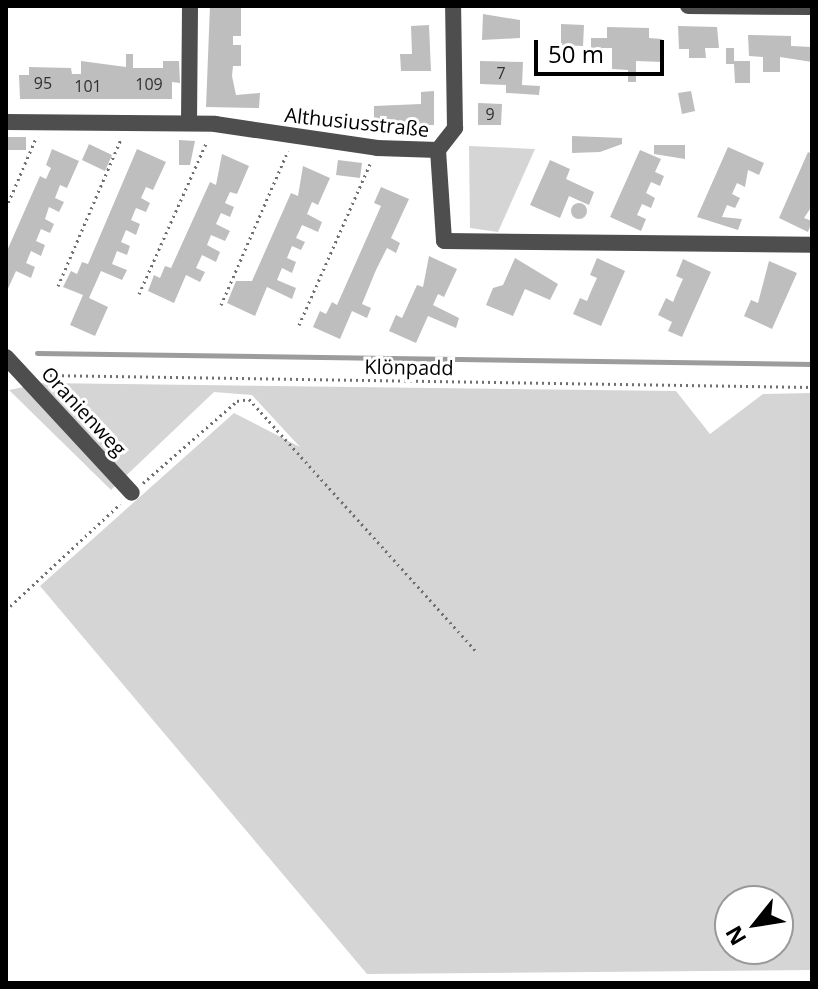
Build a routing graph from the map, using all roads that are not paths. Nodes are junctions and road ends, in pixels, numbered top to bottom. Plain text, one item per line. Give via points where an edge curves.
1 (190, 6) edge
2 (453, 6) edge
3 (688, 6) edge
4 (812, 7) edge
5 (6, 122) edge
6 (189, 123) junction
7 (438, 150) junction
8 (812, 245) edge
9 (6, 357) edge
10 (132, 493) road end

1 - 6 street
2 - 7 street via 455,128
3 - 4 street
5 - 6 street, Althusiusstraße
6 - 7 street, Althusiusstraße via 377,148
7 - 8 street, Althusiusstraße via 444,241
9 - 10 street, Oranienweg

